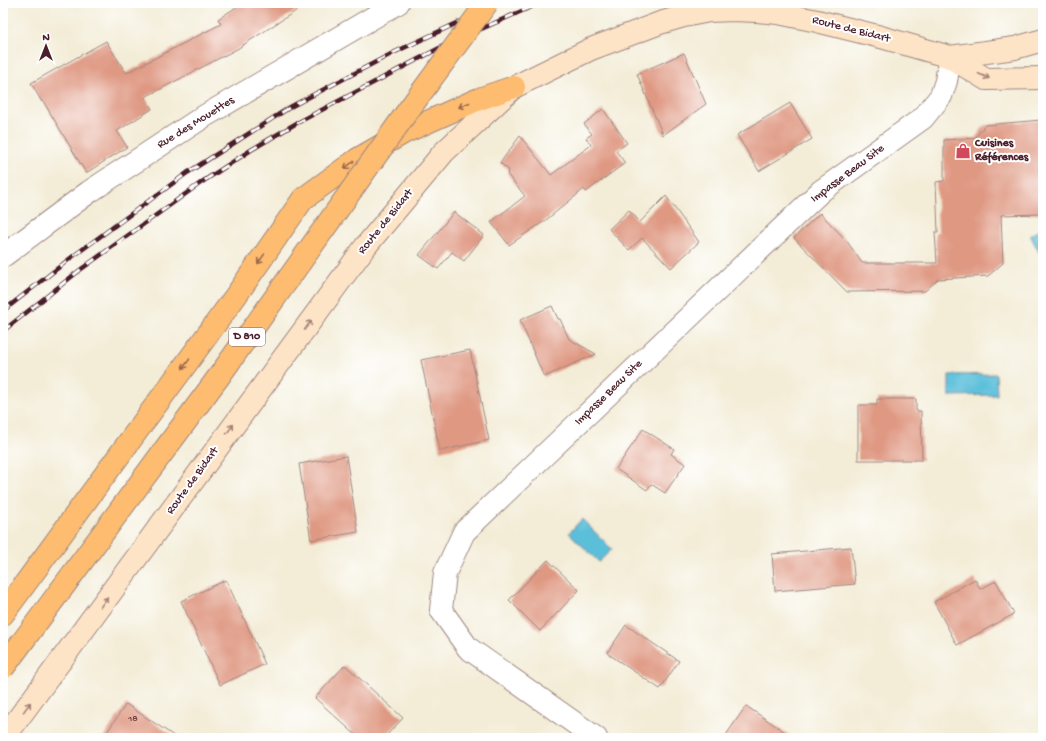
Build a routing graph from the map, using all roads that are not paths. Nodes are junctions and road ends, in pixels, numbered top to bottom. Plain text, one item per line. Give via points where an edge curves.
1 (398, 3) edge
2 (487, 3) edge
3 (1043, 40) edge
4 (950, 57) junction
5 (1043, 78) edge
6 (514, 86) junction
7 (3, 256) edge
8 (3, 614) edge
9 (3, 668) edge
10 (4, 738) edge
11 (596, 738) edge

1 - 7 street, Rue des Mouettes via 203,117 89,192
2 - 9 main road, D 810, bridge via 220,375
3 - 4 main road, Route de Bidart via 1015,48
4 -> 5 main road, Route de Bidart via 986,79
4 - 6 main road, Route de Bidart via 809,19 757,11 709,11 660,23 591,50
4 - 11 street, Impasse Beau Site via 941,96 924,118 821,191 464,532 445,573 441,610 468,648
6 -> 8 main road via 405,132 358,159 303,198 235,297
10 -> 6 main road, Route de Bidart via 364,247 444,152

